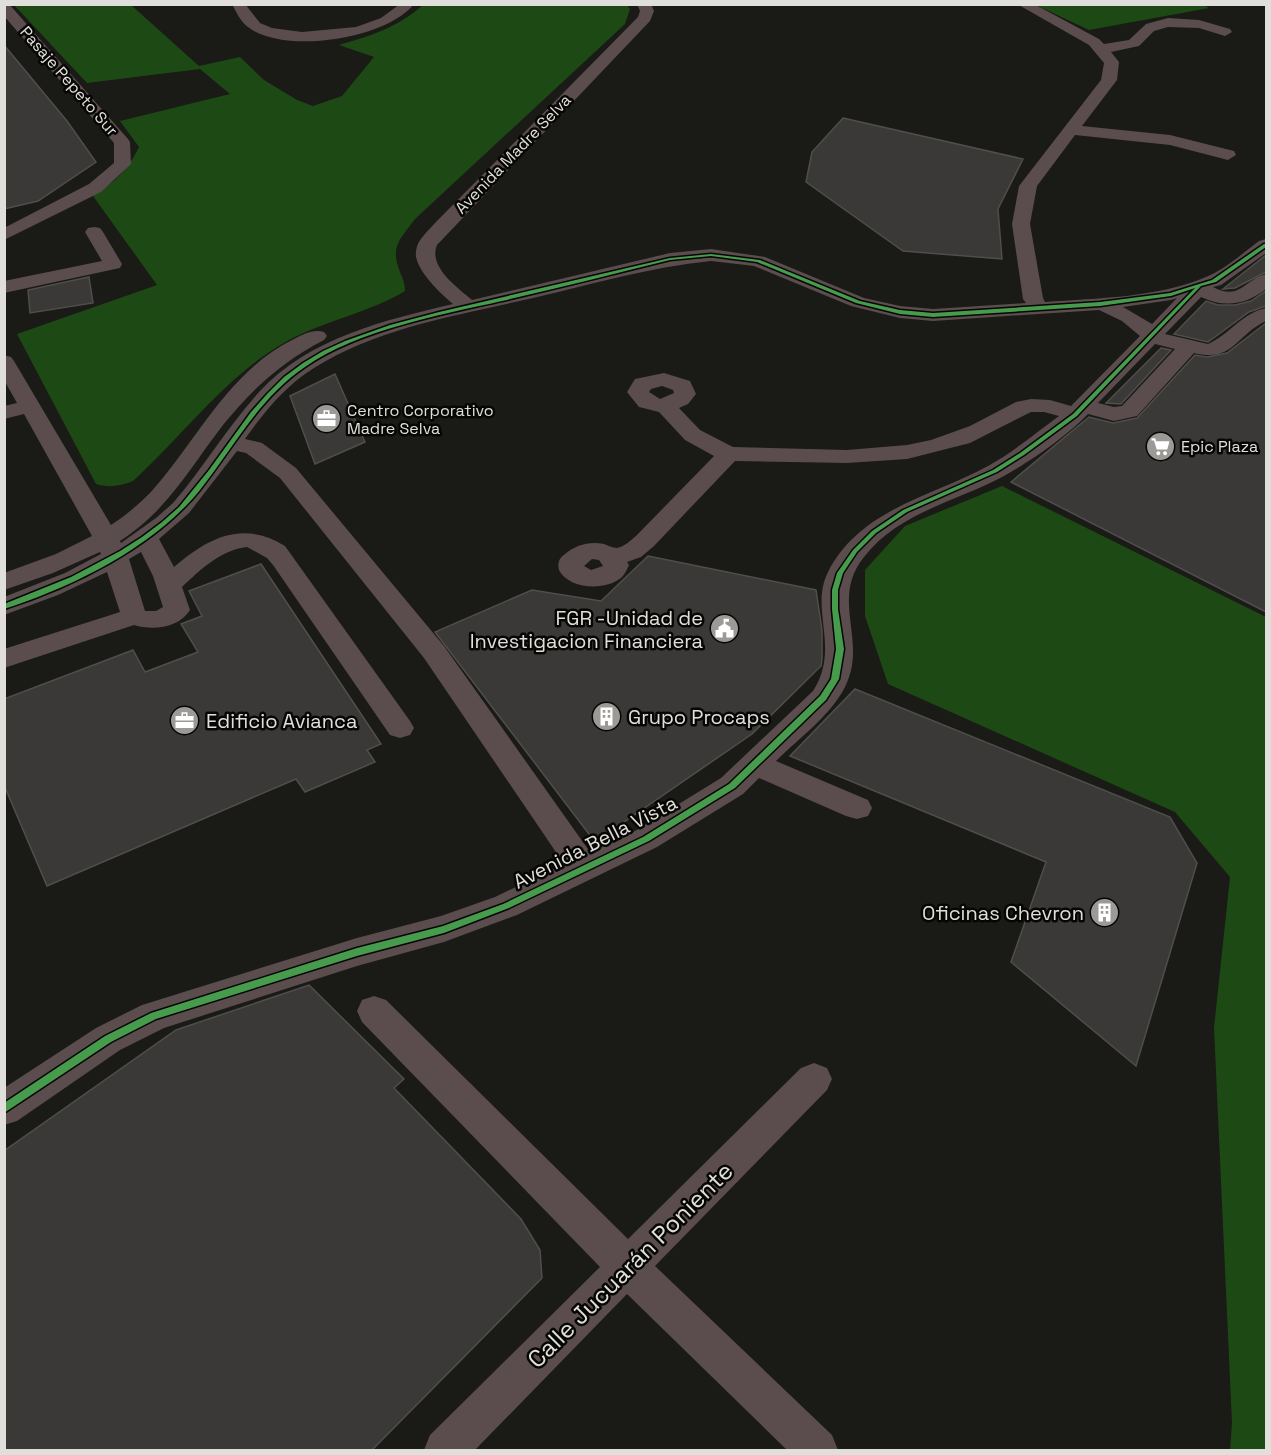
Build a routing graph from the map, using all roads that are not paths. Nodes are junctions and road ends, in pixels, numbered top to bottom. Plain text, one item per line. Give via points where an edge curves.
1 (238, 4) edge
2 (408, 4) edge
3 (644, 4) edge
4 (1023, 4) edge
5 (4, 7) edge
6 (1225, 32) dead end
7 (1102, 49) junction
8 (1071, 130) junction
9 (1228, 155) dead end
10 (1266, 228) edge
11 (6, 230) edge
12 (94, 232) dead end
13 (1266, 245) edge
14 (1266, 280) edge
15 (4, 287) edge
16 (1199, 287) junction
17 (1095, 298) junction
18 (462, 302) junction
19 (1037, 303) junction
20 (1266, 314) edge
21 (1152, 337) junction
22 (1190, 345) junction
23 (4, 361) edge
24 (665, 405) dead end
25 (30, 406) junction
26 (1079, 410) junction
27 (4, 413) edge
28 (232, 443) junction
29 (729, 454) junction
30 (145, 536) junction
31 (110, 547) junction
32 (613, 558) dead end
33 (4, 582) edge
34 (169, 585) junction
35 (4, 607) edge
36 (134, 616) junction
37 (4, 659) edge
38 (400, 728) dead end
39 (756, 764) junction
40 (857, 808) dead end
41 (585, 870) junction
42 (374, 1011) dead end
43 (814, 1078) dead end
44 (4, 1109) edge
45 (628, 1267) junction
46 (445, 1450) edge
47 (817, 1450) edge

1 - 2 street via 254,26 314,36 385,22
3 - 18 street, Avenida Madre Selva via 645,18 441,227 425,250 425,261
4 - 7 street
5 - 11 street, Pasaje Pepeto Sur via 122,142 123,164 95,188
6 - 7 street via 1215,27 1165,23 1151,27 1136,43
7 - 8 street via 1112,62 1109,80
8 - 9 street via 1179,142
8 - 19 street via 1028,186 1021,224
10 - 17 street via 1218,263 1179,280
12 - 15 street via 113,264
13 - 16 street
14 - 16 street via 1251,294 1235,298 1212,297
16 - 17 street via 1171,294
16 - 21 street, Avenida Bella Vista
17 - 19 street
17 - 21 street via 1143,326
18 - 19 street via 670,259 711,255 758,261 858,302 900,312 933,315
18 - 28 street via 385,328 305,364 263,400
18 - 31 street via 345,325 276,359 214,421 157,500
20 - 22 street via 1215,350
21 - 22 street
21 - 26 street, Avenida Bella Vista via 1120,360
22 - 26 street via 1129,411 1114,414
23 - 25 street
24 - 29 street via 680,427 693,437
25 - 27 street
25 - 31 street
26 - 29 street via 1035,404 962,438 897,454
26 - 39 street, Avenida Bella Vista via 995,471 906,511 874,531 855,551 840,573 836,590 840,649 835,679 823,699
28 - 30 street via 181,508
28 - 41 street via 254,448 288,473 434,652
29 - 32 street via 645,541
30 - 31 street
30 - 34 street
31 - 33 street
31 - 35 street via 92,570
31 - 36 street
34 - 36 street via 177,610 148,620
34 - 38 street via 212,549 246,540 262,543 276,552 291,571
36 - 37 street
39 - 40 street
39 - 41 street, Avenida Bella Vista via 732,786
41 - 44 street, Avenida Bella Vista via 444,929 154,1016 108,1039
42 - 45 street
43 - 45 street, Calle Jucuarán Poniente
45 - 46 street, Calle Jucuarán Poniente
45 - 47 street

